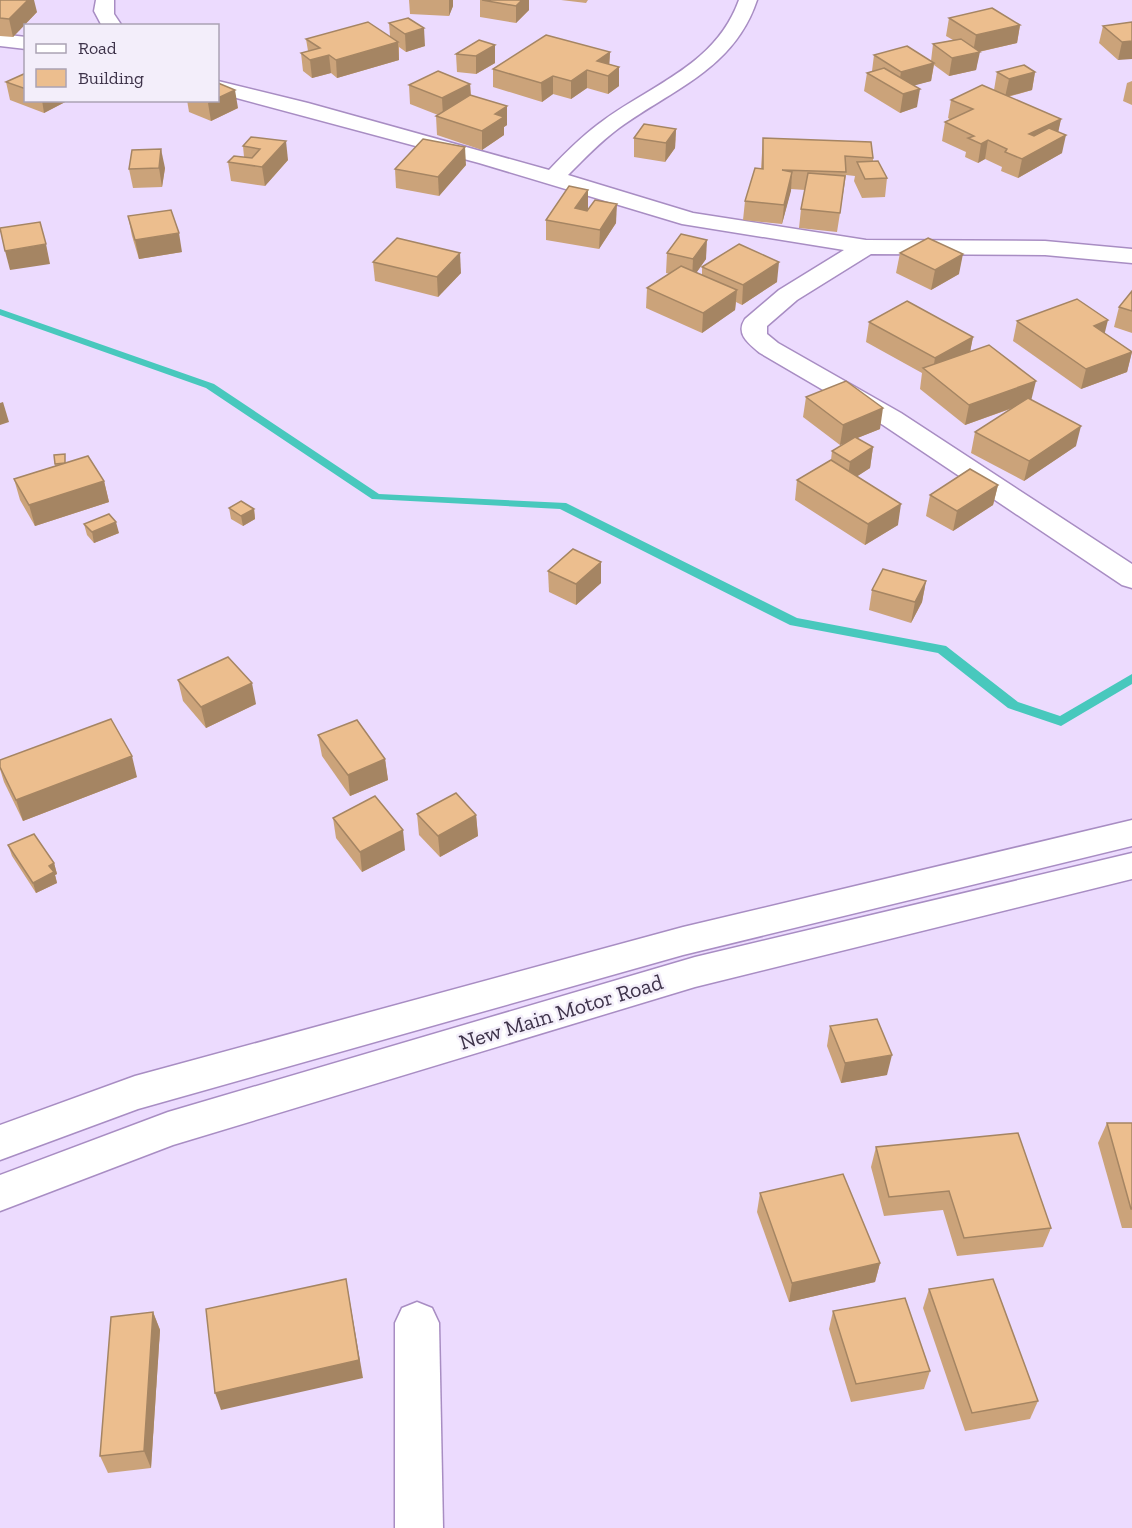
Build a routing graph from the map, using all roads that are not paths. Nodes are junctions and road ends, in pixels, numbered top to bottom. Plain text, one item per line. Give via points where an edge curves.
1 (105, 0) edge
2 (748, 0) edge
3 (111, 24) edge
4 (0, 40) edge
5 (24, 43) edge
6 (219, 87) edge
7 (553, 179) junction
8 (866, 247) junction
9 (1132, 256) edge
10 (1132, 578) edge
11 (1132, 833) edge
12 (1132, 866) edge
13 (0, 1143) edge
14 (0, 1193) edge
15 (417, 1323) dead end
16 (419, 1528) edge

1 - 3 main road via 103,15
2 - 7 main road via 745,14 707,61 589,141
4 - 5 main road
6 - 7 main road
7 - 8 main road via 690,219
8 - 9 main road via 1045,248
8 - 10 main road via 788,295 754,324 755,337 892,419
11 - 13 main road, New Main Motor Road via 683,940 135,1093
12 - 14 main road, New Main Motor Road via 695,972 168,1129
15 - 16 main road

